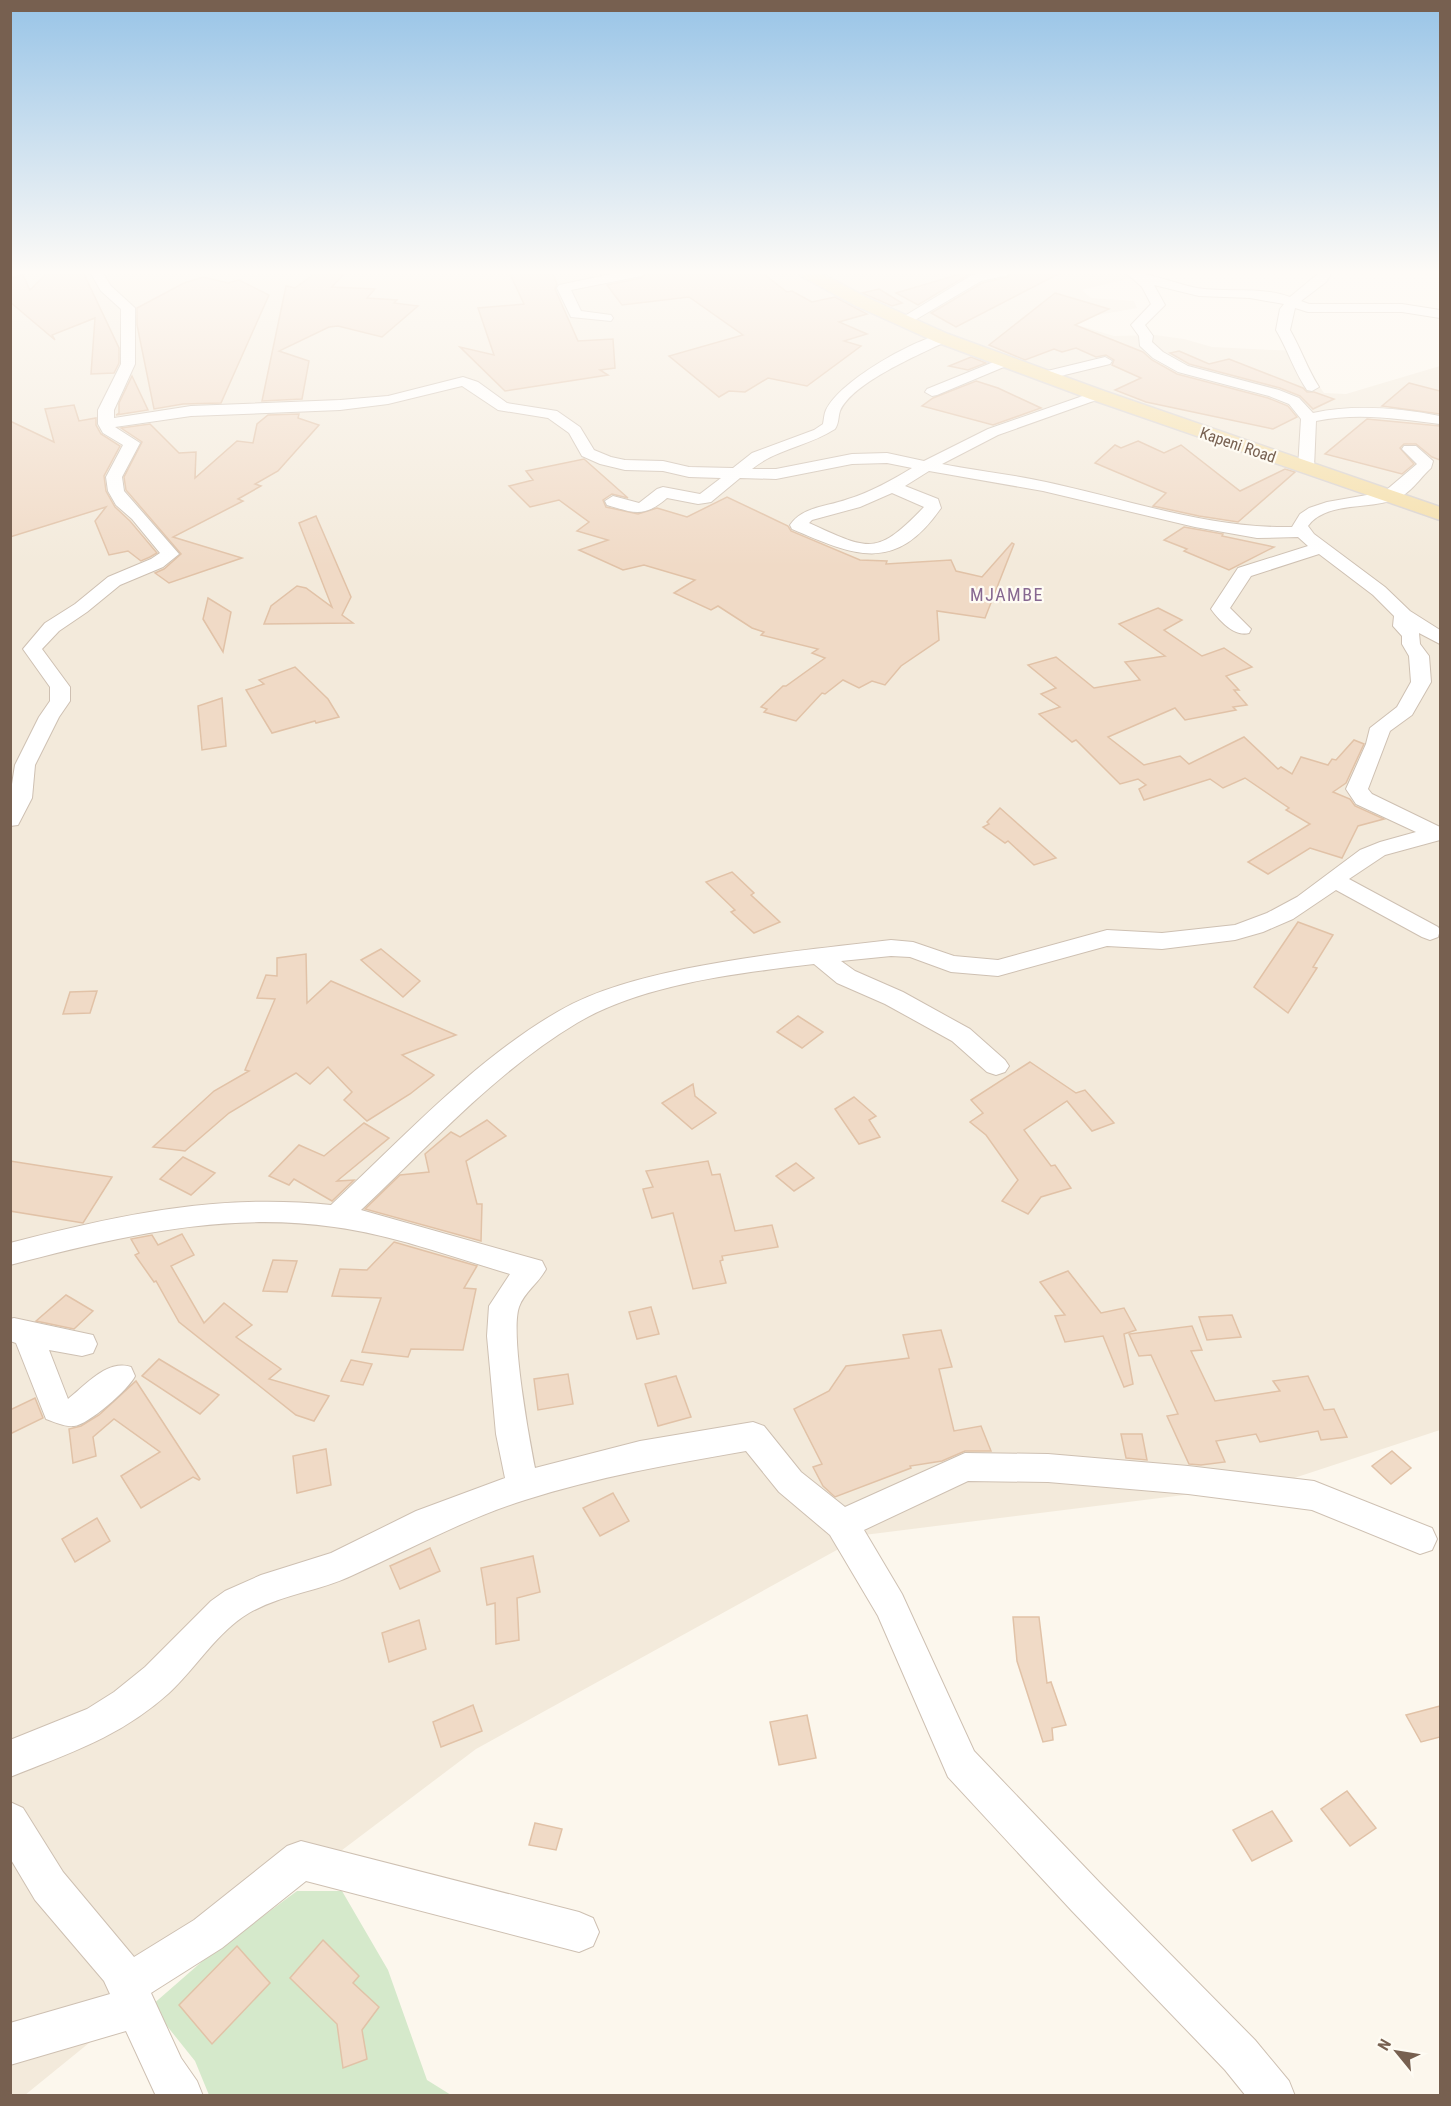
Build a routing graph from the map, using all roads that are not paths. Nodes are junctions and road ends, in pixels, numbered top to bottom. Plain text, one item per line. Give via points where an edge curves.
1 (125, 370) edge
2 (878, 370) edge
3 (986, 370) edge
4 (1028, 370) edge
5 (1067, 370) edge
6 (1188, 370) edge
7 (1302, 370) edge
8 (1044, 376) junction
9 (1312, 387) dead end
10 (932, 392) dead end
11 (1097, 395) junction
12 (1309, 418) junction
13 (1440, 420) edge
14 (106, 424) junction
15 (1410, 449) dead end
16 (926, 466) junction
17 (1306, 468) junction
18 (735, 473) junction
19 (892, 487) junction
20 (1390, 496) junction
21 (613, 501) dead end
22 (1440, 514) edge
23 (1302, 532) junction
24 (1321, 548) junction
25 (1403, 615) junction
26 (1242, 629) dead end
27 (1440, 638) edge
28 (18, 766) edge
29 (10, 819) edge
30 (1439, 833) edge
31 (1334, 880) junction
32 (1430, 932) dead end
33 (818, 955) junction
34 (996, 1066) dead end
35 (337, 1216) junction
36 (10, 1254) edge
37 (19, 1331) edge
38 (82, 1344) dead end
39 (120, 1376) dead end
40 (522, 1486) junction
41 (842, 1524) junction
42 (1420, 1539) dead end
43 (10, 1759) edge
44 (10, 1821) edge
45 (579, 1932) dead end
46 (131, 1996) junction
47 (10, 2044) edge
48 (182, 2096) edge
49 (1274, 2096) edge

1 - 14 street via 106,410
2 - 18 street via 834,409 830,426 758,456
3 - 10 street
4 - 8 main road, Kapeni Road
5 - 8 street
6 - 12 street via 1274,393 1294,401
7 - 9 street
8 - 11 main road, Kapeni Road
11 - 16 street via 1020,421
11 - 17 main road, Kapeni Road
12 - 13 street via 1371,411
12 - 17 street
14 - 18 street via 191,411 388,400 464,381 503,407 552,414 575,430 588,453 606,461 689,472
14 - 28 street via 108,430 132,443 114,477 116,490 170,554 114,581 59,621 32,649 60,687 60,701
15 - 20 street via 1425,465
16 - 18 street via 868,458 781,473
16 - 19 street
16 - 23 street via 1070,492 1257,533
17 - 20 main road, Kapeni Road
18 - 21 street via 705,498 663,492 639,509
19 - 19 street via 806,516 798,525 871,551 896,543 933,508 932,504
20 - 22 main road, Kapeni Road
20 - 23 street via 1323,509 1305,518 1300,526
23 - 24 street
24 - 25 street via 1379,591
24 - 26 street via 1244,572 1220,609
25 - 27 street
25 - 30 street via 1402,626 1411,635 1411,644 1419,656 1421,681 1405,711 1380,728 1357,789 1364,799
28 - 29 street via 21,798
30 - 31 street via 1401,841 1371,854
31 - 32 street
31 - 33 street via 1297,906 1245,930 1165,941 1107,938 998,968 951,964 909,949
33 - 34 street via 846,977 961,1035
33 - 35 street via 747,964 656,983 568,1016 496,1066
35 - 36 street via 227,1211 181,1216
35 - 40 street via 532,1269 504,1306 502,1336 512,1434
37 - 38 street
37 - 39 street via 57,1410 73,1413
40 - 41 street via 640,1455 753,1436 790,1482
40 - 43 street via 428,1522 338,1566 237,1602 205,1628 135,1699 100,1722
41 - 42 street via 965,1467 1048,1468 1314,1496
41 - 49 street via 890,1605 961,1764 1240,2055
44 - 46 street via 49,1886 118,1967
45 - 46 street via 302,1860
46 - 47 street
46 - 48 street via 166,2073

